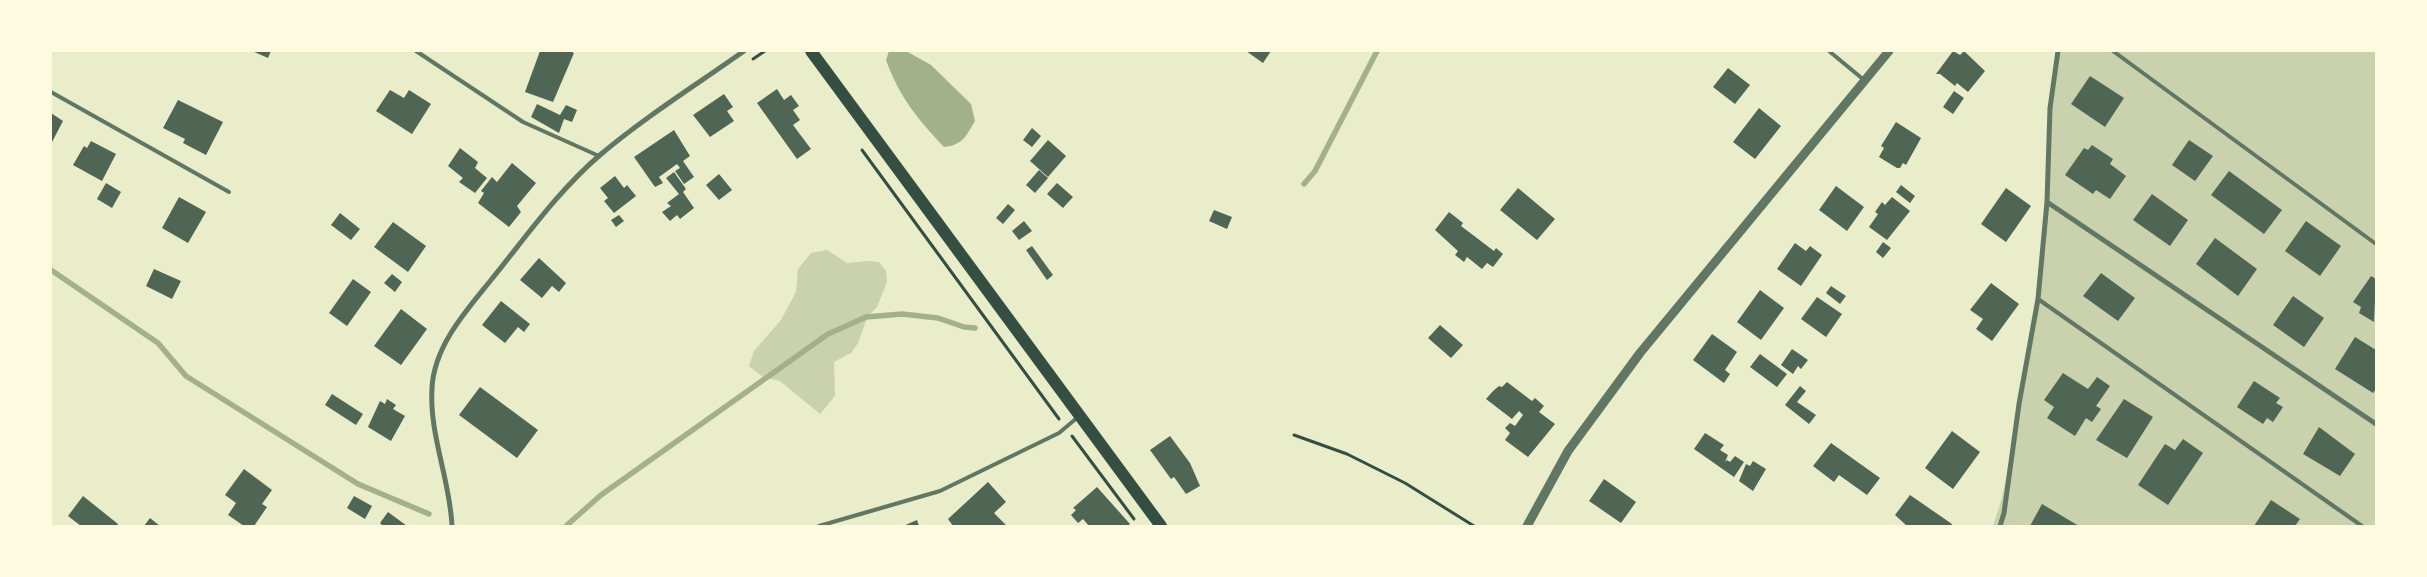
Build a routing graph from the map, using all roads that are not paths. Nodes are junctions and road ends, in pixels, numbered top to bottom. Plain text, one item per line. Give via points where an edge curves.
1 (416, 51) edge
2 (744, 51) edge
3 (811, 51) edge
4 (1829, 51) edge
5 (1889, 51) edge
6 (2058, 51) edge
7 (2113, 51) edge
8 (1865, 80) junction
9 (51, 92) edge
10 (599, 156) junction
11 (229, 192) dead end
12 (2047, 202) junction
13 (2376, 244) edge
14 (2038, 299) junction
15 (1080, 416) junction
16 (2376, 424) edge
17 (452, 526) edge
18 (819, 526) edge
19 (1161, 526) edge
20 (1527, 526) edge
21 (2000, 526) edge
22 (2362, 526) edge

1 - 10 lane via 523,122
2 - 10 street
3 - 15 main road
4 - 8 lane
5 - 8 street
6 - 12 street via 2050,108
7 - 13 lane
8 - 20 street via 1599,407 1568,451
9 - 11 lane
10 - 17 street via 559,195 464,313 441,353 432,387 432,403
12 - 14 street
12 - 16 street
14 - 21 street
14 - 22 lane
15 - 18 lane via 1059,433 940,491
15 - 19 main road

